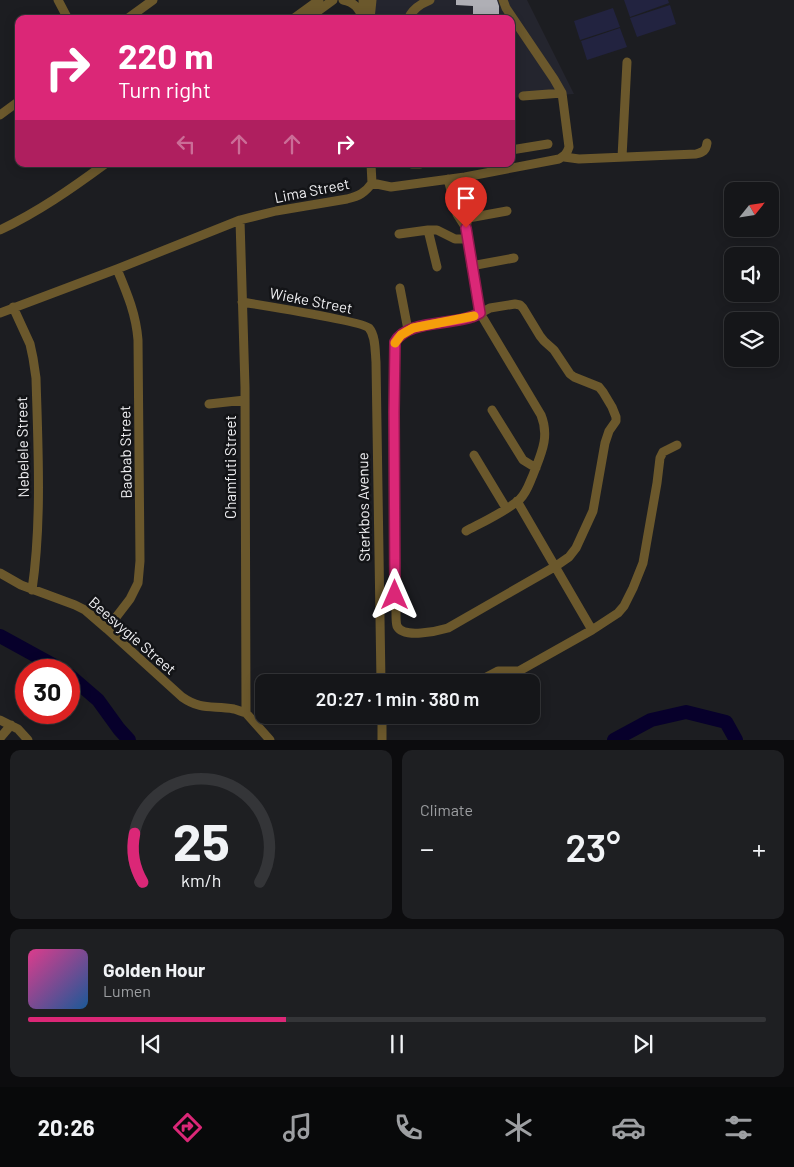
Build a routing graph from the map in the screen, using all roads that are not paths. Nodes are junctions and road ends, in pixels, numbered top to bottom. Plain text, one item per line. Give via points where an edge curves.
1 (58, 0) edge
2 (153, 0) edge
3 (319, 0) edge
4 (333, 0) edge
5 (343, 0) edge
6 (363, 0) edge
7 (371, 0) edge
8 (430, 0) edge
9 (503, 0) edge
10 (66, 15) edge
11 (132, 15) edge
12 (298, 15) edge
13 (312, 15) edge
14 (362, 15) edge
15 (364, 15) edge
16 (370, 15) edge
17 (409, 15) edge
18 (511, 15) edge
19 (515, 21) edge
20 (627, 62) dead end
21 (562, 93) junction
22 (523, 96) dead end
23 (15, 104) edge
24 (0, 115) edge
25 (707, 143) dead end
26 (548, 144) dead end
27 (515, 149) edge
28 (564, 157) junction
29 (622, 157) junction
30 (515, 165) edge
31 (101, 167) edge
32 (371, 167) edge
33 (490, 168) edge
34 (465, 177) junction
35 (448, 179) junction
36 (372, 183) junction
37 (507, 211) dead end
38 (464, 219) junction
39 (240, 220) junction
40 (0, 230) edge
41 (428, 230) junction
42 (399, 234) dead end
43 (467, 239) junction
44 (514, 258) dead end
45 (471, 266) junction
46 (437, 267) dead end
47 (117, 269) junction
48 (400, 288) dead end
49 (242, 302) junction
50 (13, 307) junction
51 (0, 313) edge
52 (480, 313) junction
53 (408, 330) junction
54 (371, 331) joint
55 (245, 400) junction
56 (209, 404) dead end
57 (492, 410) dead end
58 (676, 445) dead end
59 (474, 455) dead end
60 (536, 468) junction
61 (517, 501) junction
62 (506, 508) junction
63 (466, 531) dead end
64 (556, 566) junction
65 (0, 573) edge
66 (32, 590) junction
67 (107, 629) junction
68 (592, 630) junction
69 (381, 674) edge
70 (492, 674) edge
71 (246, 714) junction
72 (0, 720) edge
73 (382, 724) edge
74 (11, 726) junction
75 (0, 738) edge
76 (28, 740) edge
77 (270, 740) edge
78 (382, 740) edge

1 - 10 street
2 - 11 street
3 - 12 street
4 - 13 street
5 - 14 street via 354,3
6 - 15 street
7 - 16 street
8 - 17 street
9 - 18 street
19 - 21 street
20 - 29 street
21 - 22 street
21 - 28 street via 569,148
23 - 24 street
25 - 29 street, Lima Street via 703,152 696,154
26 - 27 street
28 - 29 street, Lima Street
28 - 30 street, Lima Street
31 - 40 street via 47,205
32 - 36 street
33 - 34 street, Lima Street
34 - 35 street, Lima Street
34 - 38 street via 470,208
35 - 36 street, Lima Street via 391,187
35 - 38 street via 457,214
36 - 39 street, Lima Street via 359,196
37 - 38 street
38 - 43 street
39 - 47 street, Lima Street
39 - 49 street, Chamfuti Street
41 - 42 street
41 - 43 street via 436,230 455,239
41 - 46 street
43 - 45 street
44 - 45 street
45 - 52 street
47 - 50 street, Lima Street
47 - 67 street, Baobab Street via 137,325 140,560 138,583 130,600
48 - 53 street
49 - 54 street, Wieke Street via 348,321
49 - 55 street, Chamfuti Street
50 - 51 street, Lima Street
50 - 66 street, Nebelele Street via 30,344 36,378 38,516
52 - 53 street
52 - 60 street via 541,415 544,442
52 - 64 street via 500,306 522,306 540,336 570,374 598,387 615,412 616,421 606,436 594,511 576,548
53 - 64 street via 395,342 397,625 412,633 448,628
54 - 69 street, Sterkbos Avenue via 376,362
55 - 56 street
55 - 71 street, Chamfuti Street
57 - 60 street via 523,460
58 - 68 street via 663,452 660,458 643,563 633,588 618,613
59 - 62 street
60 - 61 street via 526,491
61 - 62 street
61 - 64 street
62 - 63 street
64 - 68 street
65 - 66 street, Beesvygie Street
66 - 67 street, Beesvygie Street via 85,610
67 - 71 street, Beesvygie Street via 189,702
68 - 70 street via 519,672 498,671
71 - 77 street
72 - 74 street
73 - 78 street
74 - 75 street
74 - 76 street

